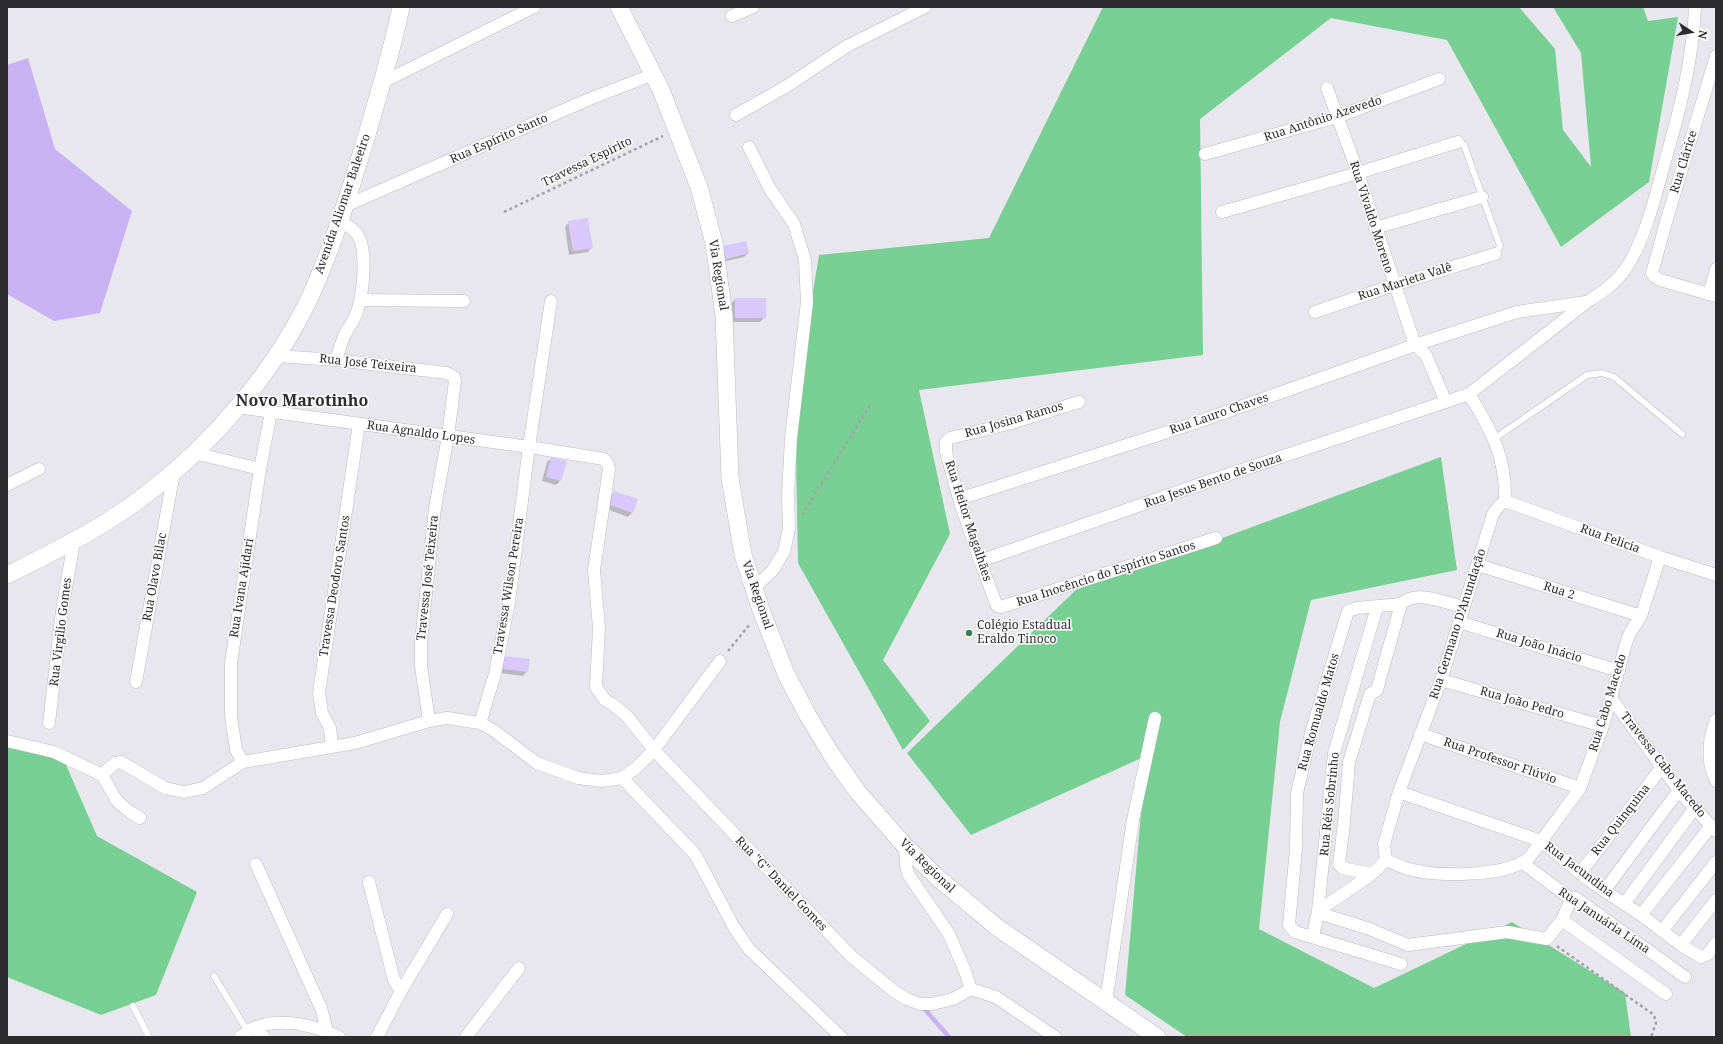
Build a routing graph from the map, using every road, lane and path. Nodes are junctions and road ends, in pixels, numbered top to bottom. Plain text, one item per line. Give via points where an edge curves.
1 (401, 7) edge
2 (534, 7) edge
3 (619, 7) edge
4 (753, 7) edge
5 (925, 7) edge
6 (1695, 7) edge
7 (910, 11) edge
8 (732, 16) dead end
9 (1716, 56) edge
10 (654, 74) junction
11 (1439, 79) dead end
12 (383, 82) junction
13 (1327, 88) dead end
14 (736, 115) dead end
15 (1337, 117) junction
16 (678, 128) junction
17 (1458, 142) joint
18 (750, 147) dead end
19 (1205, 154) dead end
20 (1358, 173) junction
21 (1482, 197) junction
22 (504, 212) dead end
23 (1222, 212) dead end
24 (342, 214) junction
25 (1376, 228) junction
26 (1495, 254) joint
27 (1716, 269) edge
28 (1394, 284) junction
29 (1712, 295) edge
30 (360, 300) junction
31 (464, 301) dead end
32 (551, 302) dead end
33 (1587, 302) junction
34 (1315, 312) dead end
35 (1415, 345) junction
36 (276, 356) junction
37 (336, 360) junction
38 (455, 381) joint
39 (1469, 394) junction
40 (1079, 402) dead end
41 (1446, 402) junction
42 (870, 405) dead end
43 (237, 408) junction
44 (271, 412) junction
45 (359, 424) junction
46 (1682, 434) dead end
47 (448, 436) junction
48 (950, 438) joint
49 (1494, 439) junction
50 (529, 447) junction
51 (194, 453) junction
52 (604, 459) joint
53 (39, 469) dead end
54 (260, 469) junction
55 (174, 472) junction
56 (7, 486) edge
57 (959, 500) junction
58 (1505, 501) junction
59 (800, 519) dead end
60 (1216, 538) dead end
61 (74, 541) junction
62 (1660, 557) junction
63 (980, 561) junction
64 (1478, 565) junction
65 (7, 575) edge
66 (1716, 575) edge
67 (754, 588) junction
68 (1402, 604) junction
69 (996, 605) joint
70 (1377, 606) junction
71 (1463, 607) junction
72 (761, 610) junction
73 (1641, 616) junction
74 (1459, 622) junction
75 (720, 660) joint
76 (1619, 671) junction
77 (1441, 680) junction
78 (136, 682) dead end
79 (1611, 698) junction
80 (1155, 718) dead end
81 (1716, 720) edge
82 (429, 721) junction
83 (49, 723) dead end
84 (480, 723) junction
85 (1603, 726) junction
86 (1420, 734) junction
87 (7, 741) edge
88 (332, 746) junction
89 (654, 750) junction
90 (243, 762) junction
91 (1662, 768) junction
92 (102, 775) junction
93 (622, 778) junction
94 (1716, 781) edge
95 (1580, 788) junction
96 (1678, 790) junction
97 (1399, 792) junction
98 (1694, 809) junction
99 (140, 818) dead end
100 (1713, 828) edge
101 (1541, 841) junction
102 (905, 846) junction
103 (1386, 860) junction
104 (1716, 862) edge
105 (1523, 863) junction
106 (256, 864) dead end
107 (1580, 873) junction
108 (1372, 874) junction
109 (369, 882) dead end
110 (1604, 891) junction
111 (1571, 899) junction
112 (1716, 900) edge
113 (1624, 904) junction
114 (1318, 912) junction
115 (447, 914) dead end
116 (1641, 915) junction
117 (1562, 920) junction
118 (1662, 931) junction
119 (1313, 937) junction
120 (1547, 939) junction
121 (1716, 943) edge
122 (1681, 945) junction
123 (1401, 964) dead end
124 (519, 968) dead end
125 (214, 976) dead end
126 (1685, 977) dead end
127 (971, 989) junction
128 (401, 991) junction
129 (1666, 994) dead end
130 (1106, 1002) junction
131 (133, 1006) dead end
132 (326, 1031) junction
133 (247, 1032) edge
134 (149, 1037) edge
135 (264, 1037) edge
136 (338, 1037) edge
137 (377, 1037) edge
138 (466, 1037) edge
139 (841, 1037) edge
140 (1055, 1037) edge
141 (1157, 1037) edge
142 (1651, 1037) edge

1 - 12 main road, Avenida Aliomar Baleeiro
2 - 12 street
3 - 10 main road, Via Regional
4 - 8 street
5 - 7 street
6 - 33 street, Rua Jesus Bento de Souza via 1686,79 1649,218 1631,260 1619,277 1604,292
7 - 14 street via 847,46 787,86
9 - 29 street, Rua Clárice via 1653,268 1654,276 1660,280
10 - 16 main road, Via Regional
10 - 24 street, Rua Espírito Santo via 587,100
11 - 15 street, Rua Antônio Azevedo
12 - 24 main road, Avenida Aliomar Baleeiro
13 - 15 street, Rua Vivaldo Moreno
15 - 19 street, Rua Antônio Azevedo
15 - 20 street, Rua Vivaldo Moreno
16 - 22 path, Travessa Espirito
16 - 67 main road, Via Regional via 699,187 714,243 724,315 730,478 743,555
17 - 20 street
17 - 21 lane via 1464,145
18 - 67 street via 770,188 794,224 805,260 807,302 791,438 789,528 784,552 772,571
20 - 23 street
20 - 25 street, Rua Vivaldo Moreno
21 - 25 street
21 - 26 lane via 1500,246
24 - 30 street via 359,235 362,245 364,266
24 - 36 main road, Avenida Aliomar Baleeiro via 310,295
25 - 28 street, Rua Vivaldo Moreno
26 - 28 street, Rua Marieta Valê
27 - 29 street
28 - 34 street, Rua Marieta Valê
28 - 35 street, Rua Vivaldo Moreno
30 - 31 street
30 - 37 street via 357,314 344,336
32 - 50 street, Travessa Wilson Pereira
33 - 35 street, Rua Lauro Chaves via 1518,312
33 - 39 street, Rua Jesus Bento de Souza
35 - 41 street via 1426,355
35 - 57 street, Rua Lauro Chaves via 1192,424
36 - 37 street, Rua José Teixeira
36 - 43 main road, Avenida Aliomar Baleeiro
37 - 38 street, Rua José Teixeira via 447,373 454,377
38 - 47 street, Travessa José Teixeira
39 - 41 street, Rua Jesus Bento de Souza
39 - 49 street
40 - 48 street, Rua Josina Ramos via 1008,424
41 - 63 street, Rua Jesus Bento de Souza
42 - 59 path
43 - 44 street, Rua Agnaldo Lopes
43 - 51 main road, Avenida Aliomar Baleeiro
44 - 45 street, Rua Agnaldo Lopes
44 - 54 street, Rua Ivana Ajidari
45 - 47 street, Rua Agnaldo Lopes
45 - 88 street, Travessa Deodoro Santos via 319,693 322,713 330,728
46 - 49 lane via 1614,377 1602,373 1587,375
47 - 50 street, Rua Agnaldo Lopes
47 - 82 street, Travessa José Teixeira via 435,508 421,642
48 - 57 street, Rua Heitor Magalhães via 946,442 946,452
49 - 58 street via 1503,464
50 - 52 street, Rua Agnaldo Lopes
50 - 84 street, Travessa Wilson Pereira via 509,602 495,674
51 - 54 street
51 - 55 main road, Avenida Aliomar Baleeiro
52 - 89 street, Rua "G" Daniel Gomes via 609,469 594,570 599,628 596,687 604,700 626,715
53 - 56 street
54 - 90 street, Rua Ivana Ajidari via 231,663 231,716 236,750
55 - 61 main road, Avenida Aliomar Baleeiro via 148,494
55 - 78 street, Rua Olavo Bilac
57 - 63 street, Rua Heitor Magalhães
58 - 62 street, Rua Felicia
58 - 64 street, Rua Germano D'Anundação via 1493,514
60 - 69 street, Rua Inocêncio do Espírito Santos via 1001,607
61 - 65 main road, Avenida Aliomar Baleeiro
61 - 83 street, Rua Virgilio Gomes via 62,611
62 - 66 street, Rua Felicia
62 - 73 street, Rua Cabo Macedo
63 - 69 street, Rua Heitor Magalhães
64 - 71 street, Rua Germano D'Anundação
64 - 73 street, Rua 2
67 - 72 main road, Via Regional
68 - 70 street, Rua Romualdo Matos
68 - 71 street, Rua Romualdo Matos via 1406,599 1423,597
68 - 108 street via 1377,690 1370,694 1349,762 1339,864 1342,868
70 - 114 street, Rua Réis Sobrinho via 1334,753
70 - 119 street, Rua Romualdo Matos via 1351,609 1347,614 1311,733 1297,793 1296,848 1289,925 1295,932
71 - 74 street, Rua Germano D'Anundação
72 - 75 path
72 - 102 main road, Via Regional via 786,674 827,748 857,790
73 - 76 street, Rua Cabo Macedo via 1630,633
74 - 76 street, Rua João Inácio
74 - 77 street, Rua Germano D'Anundação
75 - 89 street
76 - 79 street, Rua Cabo Macedo
77 - 85 street, Rua João Pedro
77 - 86 street, Rua Germano D'Anundação
79 - 85 street, Rua Cabo Macedo
79 - 91 street, Travessa Cabo Macedo
80 - 130 street via 1132,820
81 - 94 street via 1709,745 1709,759
82 - 84 street via 447,718
82 - 88 street via 355,743
84 - 93 street via 537,763 578,778 602,781
85 - 95 street, Rua Cabo Macedo
86 - 95 street, Rua Professor Flúvio
86 - 97 street, Rua Germano D'Anundação
87 - 92 street via 54,752
88 - 90 street
89 - 93 street
89 - 127 street, Rua "G" Daniel Gomes via 852,957 895,992 920,1004 943,1002
90 - 92 street via 203,788 184,792 165,788 118,762
91 - 96 street, Travessa Cabo Macedo
91 - 107 street, Rua Quinquina
92 - 99 street via 117,801
93 - 139 street via 695,854 749,949
95 - 101 street, Rua Cabo Macedo
96 - 98 street, Travessa Cabo Macedo
96 - 110 street
97 - 101 street, Rua Jacundina
97 - 103 street, Rua Germano D'Anundação via 1384,844
98 - 100 street, Travessa Cabo Macedo
98 - 113 street
100 - 116 street
101 - 105 street, Rua Cabo Macedo
101 - 107 street, Rua Jacundina
102 - 127 street via 908,874 948,934
102 - 130 main road, Via Regional via 938,878 998,928
103 - 105 street via 1409,869 1461,874 1489,872
103 - 108 street
104 - 118 street
105 - 111 street, Rua Januária Lima
106 - 132 street via 321,1008
107 - 110 street, Rua Jacundina
108 - 114 street
109 - 128 street via 394,980
110 - 113 street, Rua Jacundina
111 - 117 street
111 - 126 street, Rua Januária Lima via 1576,898
112 - 122 street
113 - 116 street, Rua Jacundina
114 - 119 street, Rua Réis Sobrinho
114 - 120 street via 1408,945 1508,932
115 - 128 street
116 - 118 street, Rua Jacundina
117 - 120 street
117 - 129 street
118 - 122 street, Rua Jacundina
119 - 123 street
120 - 142 path via 1654,1016 1656,1023
121 - 122 street, Rua Jacundina via 1708,954 1701,957
124 - 138 street
125 - 133 lane
127 - 140 street via 996,997
128 - 137 street
130 - 141 main road, Via Regional
131 - 134 lane
132 - 133 street via 297,1024 271,1024
132 - 136 street
133 - 135 street

